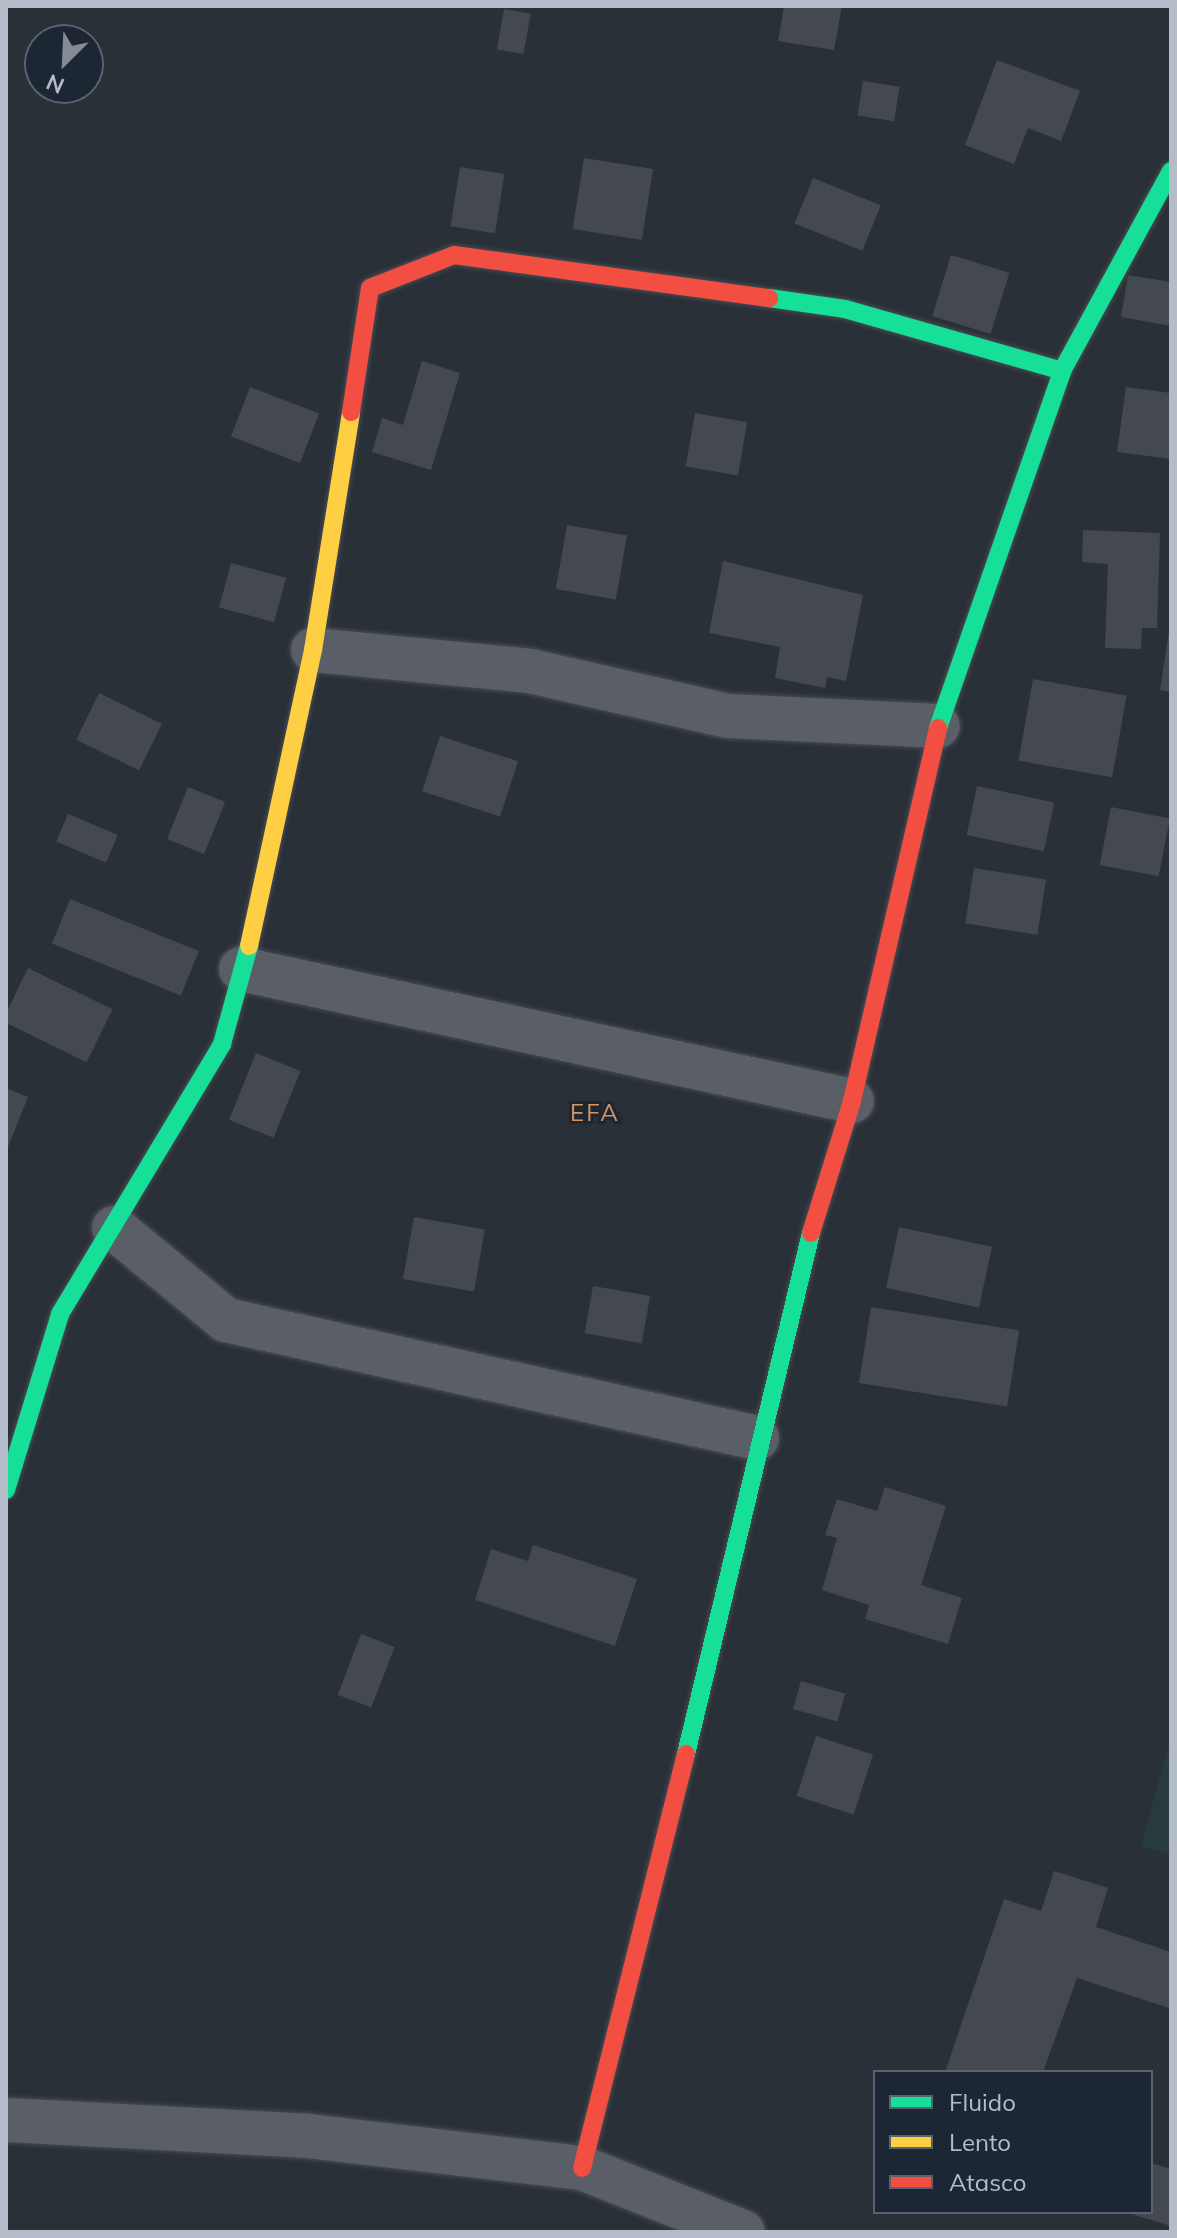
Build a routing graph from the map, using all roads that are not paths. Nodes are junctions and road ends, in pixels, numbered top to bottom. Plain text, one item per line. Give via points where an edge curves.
1 (1171, 171) edge
2 (1062, 371) junction
3 (313, 650) junction
4 (938, 726) junction
5 (241, 969) junction
6 (852, 1101) junction
7 (114, 1228) junction
8 (757, 1438) junction
9 (6, 1490) edge
10 (6, 2120) edge
11 (582, 2168) junction
12 (743, 2232) edge

1 - 2 street
2 - 3 street via 845,309 454,255 370,288
2 - 4 street
3 - 4 street via 530,671 728,716
3 - 5 street via 261,902
4 - 6 street
5 - 6 street
5 - 7 street via 222,1044
6 - 8 street via 832,1153
7 - 8 street via 226,1320
7 - 9 street via 60,1314
8 - 11 street via 705,1679
10 - 11 street via 308,2136
11 - 12 street

